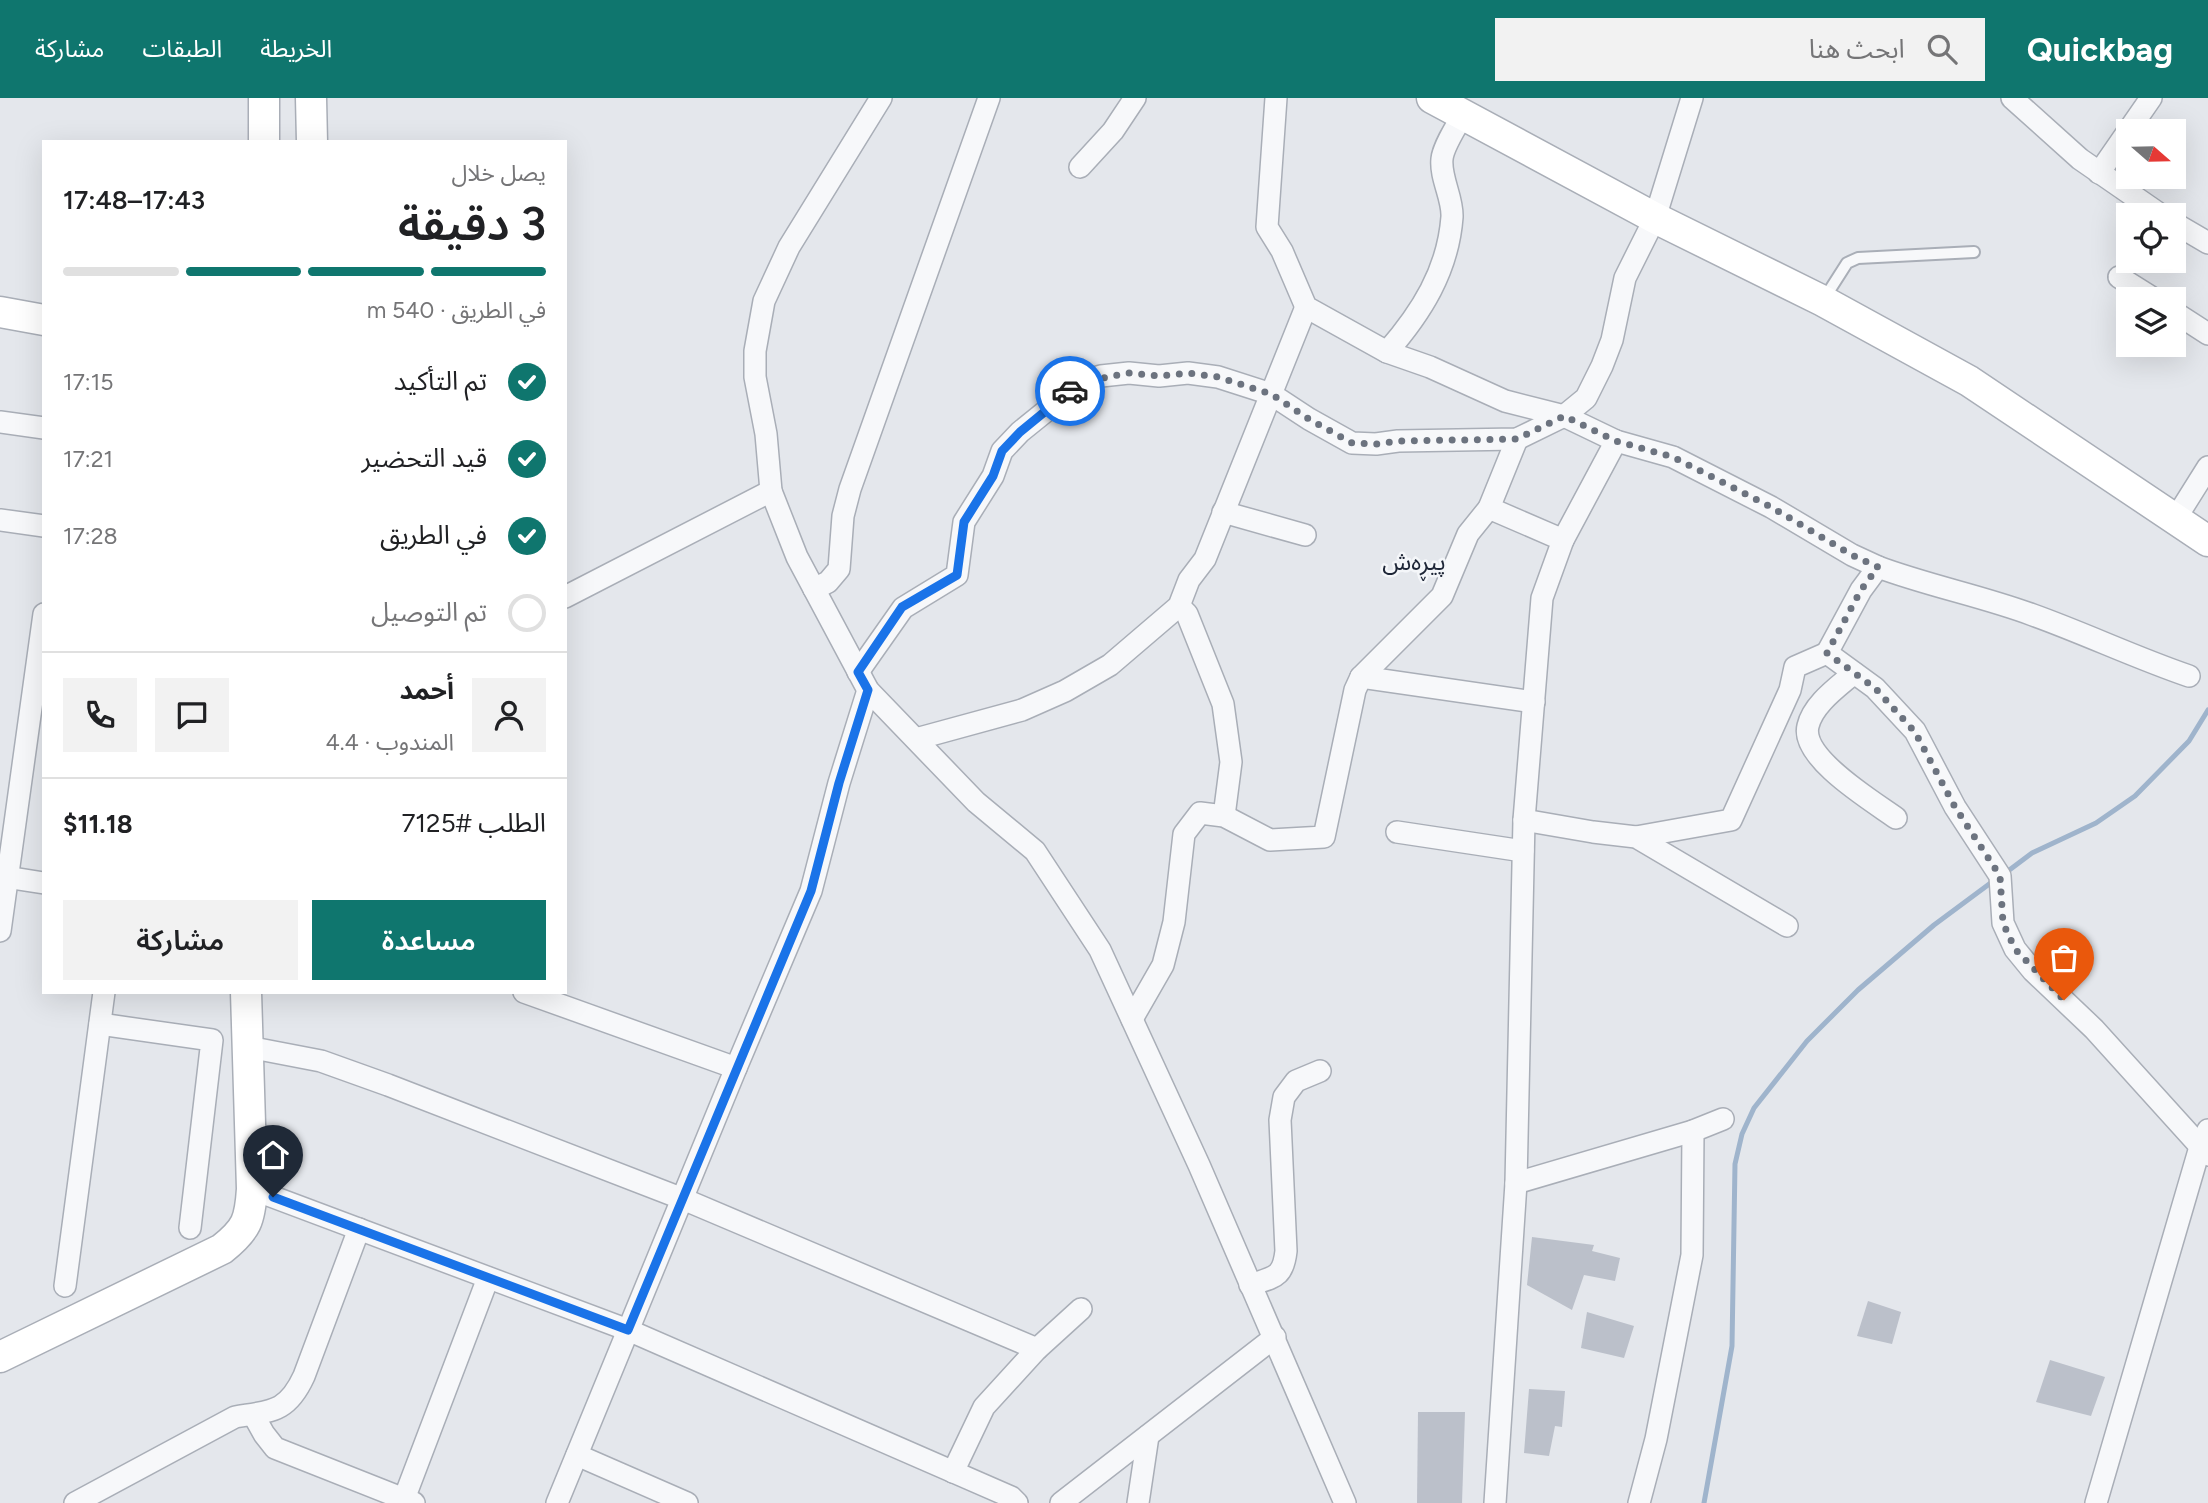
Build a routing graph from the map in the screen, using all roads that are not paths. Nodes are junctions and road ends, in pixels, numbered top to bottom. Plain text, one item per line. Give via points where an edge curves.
1 (264, 98) edge
2 (311, 98) edge
3 (881, 98) edge
4 (989, 98) edge
5 (1135, 98) edge
6 (1276, 98) edge
7 (1432, 98) edge
8 (1692, 98) edge
9 (2012, 98) edge
10 (2151, 98) edge
11 (1463, 115) junction
12 (264, 140) edge
13 (312, 140) edge
14 (1080, 167) dead end
15 (2099, 173) junction
16 (2143, 203) edge
17 (1655, 218) junction
18 (2186, 230) edge
19 (2208, 243) edge
20 (1974, 252) dead end
21 (2119, 277) dead end
22 (2135, 287) edge
23 (1823, 301) junction
24 (1306, 307) junction
25 (0, 312) edge
26 (42, 320) edge
27 (2186, 320) edge
28 (2208, 334) edge
29 (1387, 352) junction
30 (1271, 394) junction
31 (1564, 416) junction
32 (0, 422) edge
33 (42, 428) edge
34 (1517, 439) junction
35 (1616, 441) junction
36 (2208, 467) edge
37 (771, 491) junction
38 (1489, 508) junction
39 (1223, 512) junction
40 (2176, 518) junction
41 (0, 520) edge
42 (42, 526) edge
43 (1305, 535) dead end
44 (1563, 540) junction
45 (2208, 541) edge
46 (1878, 567) junction
47 (814, 589) junction
48 (567, 596) edge
49 (1179, 606) junction
50 (42, 627) edge
51 (1827, 653) junction
52 (1854, 673) junction
53 (2189, 676) dead end
54 (1361, 677) junction
55 (863, 681) junction
56 (1534, 702) junction
57 (916, 739) junction
58 (1224, 816) junction
59 (1896, 818) dead end
60 (1524, 820) junction
61 (1397, 832) dead end
62 (1636, 837) junction
63 (1523, 851) junction
64 (4, 877) edge
65 (42, 883) edge
66 (1787, 926) dead end
67 (0, 931) edge
68 (104, 994) edge
69 (246, 994) edge
70 (530, 994) edge
71 (1132, 1020) junction
72 (100, 1024) junction
73 (247, 1047) junction
74 (736, 1068) junction
75 (1320, 1071) dead end
76 (1723, 1119) dead end
77 (1693, 1131) junction
78 (2205, 1144) edge
79 (1516, 1183) junction
80 (252, 1189) junction
81 (683, 1199) junction
82 (190, 1228) dead end
83 (359, 1229) junction
84 (488, 1278) junction
85 (1250, 1284) junction
86 (65, 1286) dead end
87 (1080, 1309) dead end
88 (628, 1330) junction
89 (1275, 1337) junction
90 (1037, 1349) junction
91 (0, 1357) edge
92 (254, 1416) junction
93 (1148, 1436) junction
94 (577, 1455) junction
95 (953, 1472) junction
96 (409, 1501) edge
97 (79, 1502) edge
98 (557, 1503) edge
99 (687, 1503) edge
100 (1017, 1503) edge
101 (1061, 1503) edge
102 (1138, 1503) edge
103 (1345, 1503) edge
104 (1495, 1503) edge
105 (1639, 1503) edge
106 (2096, 1503) edge

1 - 12 street
2 - 13 street
3 - 37 street via 794,237 764,301 755,377
4 - 47 street via 850,489 839,569
5 - 14 street
6 - 24 street via 1267,227
7 - 11 street
8 - 17 street
9 - 15 street
10 - 15 street
11 - 17 street
11 - 29 street via 1442,158 1452,216 1442,266 1429,298
15 - 16 street
17 - 23 street
17 - 31 street via 1625,278 1602,366 1586,398
18 - 19 street
20 - 23 lane via 1858,258 1847,263
21 - 22 street
23 - 40 street via 1969,381
24 - 29 street
24 - 30 street
25 - 26 street
27 - 28 street
29 - 31 street via 1504,401
30 - 34 street via 1352,443
30 - 39 street
30 - 55 street via 1188,373 1129,373 1082,382 1002,451 993,476 964,522 957,575 902,607
31 - 34 street
31 - 35 street
32 - 33 street
34 - 38 street
35 - 44 street
35 - 46 street via 1673,457
36 - 40 street
37 - 47 street
37 - 48 street
38 - 44 street
38 - 54 street via 1468,534 1442,596
39 - 43 street
39 - 49 street via 1205,559 1189,580
40 - 45 street
41 - 42 street
44 - 56 street via 1542,598
46 - 51 street
46 - 53 street via 2035,615
47 - 55 street
49 - 57 street via 1110,666 1066,691 1021,710
49 - 58 street via 1187,614 1223,704 1231,762
50 - 64 street
51 - 52 street
51 - 62 street via 1795,667 1790,690 1731,820
52 - 59 street via 1816,711 1808,737 1832,771
52 - 78 street via 1875,688 1915,732 1955,807 1995,866 2000,876 2003,923 2015,949
54 - 56 street
54 - 58 street via 1324,837 1270,840
55 - 57 street
55 - 74 street via 811,891
56 - 60 street
57 - 71 street via 976,802 1035,851 1100,950
58 - 71 street via 1200,813 1184,834 1174,922 1163,965
60 - 62 street
60 - 63 street
61 - 63 street
62 - 66 street
63 - 79 street
64 - 65 street
64 - 67 street
68 - 72 street
69 - 73 street
70 - 74 street
71 - 85 street
72 - 82 street via 212,1040
72 - 86 street
73 - 80 street
73 - 81 street via 321,1061
74 - 81 street
75 - 85 street via 1296,1081 1284,1097 1280,1120 1284,1268 1276,1276
76 - 77 street
77 - 79 street
77 - 105 street via 1692,1255
78 - 106 street
79 - 104 street
80 - 83 street
80 - 91 street via 248,1221 237,1238 222,1249
81 - 88 street
81 - 90 street
83 - 84 street
83 - 92 street via 296,1394 277,1410
84 - 88 street
84 - 96 street
85 - 89 street
87 - 90 street
88 - 94 street
88 - 95 street
89 - 93 street
89 - 103 street
90 - 95 street via 984,1406
92 - 96 street via 275,1448
92 - 97 street via 237,1417
93 - 101 street
93 - 102 street
94 - 98 street
94 - 99 street
95 - 100 street

